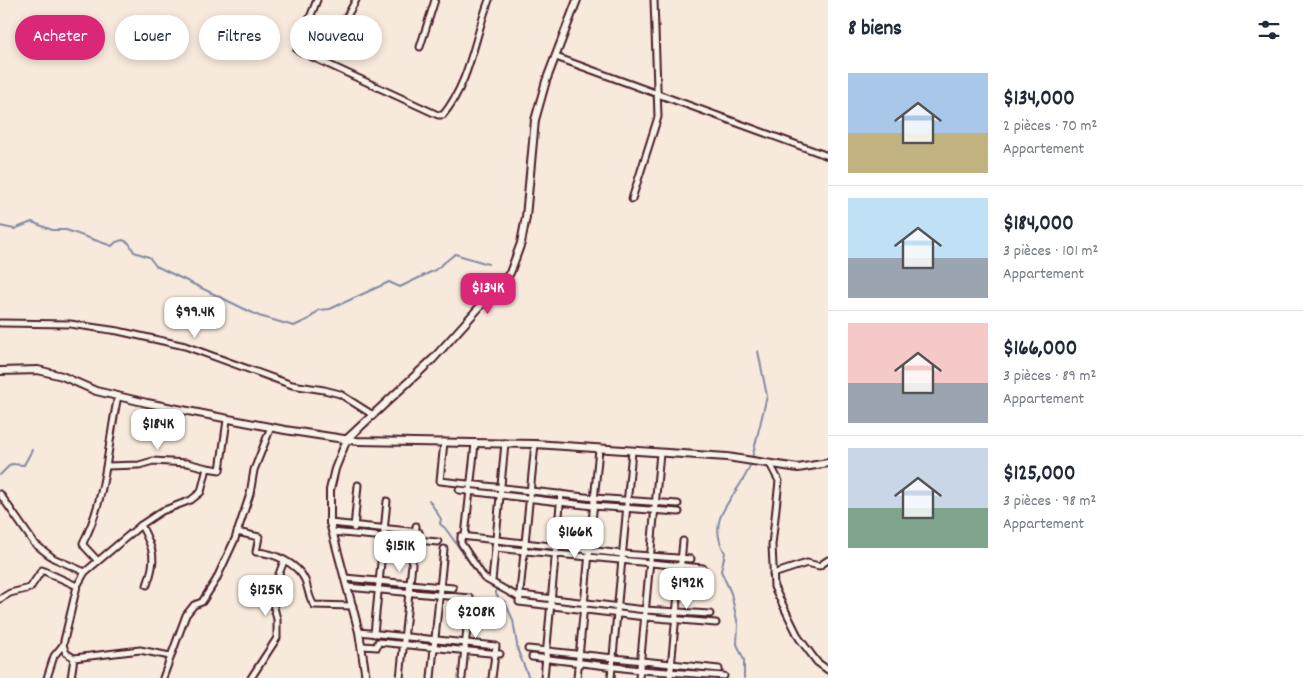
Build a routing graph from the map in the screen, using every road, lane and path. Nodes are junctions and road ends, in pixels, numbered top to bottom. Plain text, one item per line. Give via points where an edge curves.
1 (317, 0) edge
2 (356, 0) edge
3 (435, 0) edge
4 (490, 0) edge
5 (577, 0) edge
6 (654, 0) edge
7 (420, 47) dead end
8 (556, 57) junction
9 (322, 61) junction
10 (657, 93) junction
11 (828, 156) edge
12 (632, 199) dead end
13 (0, 323) edge
14 (0, 371) edge
15 (118, 396) junction
16 (373, 415) junction
17 (227, 420) junction
18 (271, 427) junction
19 (348, 440) junction
20 (444, 442) junction
21 (505, 443) junction
22 (475, 444) junction
23 (535, 444) junction
24 (599, 449) junction
25 (632, 451) junction
26 (660, 453) junction
27 (828, 463) edge
28 (770, 464) junction
29 (107, 466) junction
30 (207, 468) junction
31 (470, 484) junction
32 (358, 485) dead end
33 (501, 487) junction
34 (459, 490) dead end
35 (531, 491) junction
36 (470, 492) junction
37 (0, 494) edge
38 (561, 494) junction
39 (500, 495) junction
40 (594, 498) junction
41 (530, 499) junction
42 (628, 500) junction
43 (387, 501) dead end
44 (560, 502) junction
45 (655, 502) junction
46 (678, 504) dead end
47 (594, 506) junction
48 (627, 508) junction
49 (654, 510) junction
50 (679, 512) dead end
51 (330, 523) junction
52 (141, 525) junction
53 (354, 526) junction
54 (384, 528) junction
55 (238, 532) junction
56 (332, 532) junction
57 (353, 534) junction
58 (383, 536) junction
59 (465, 536) junction
60 (414, 539) junction
61 (496, 540) junction
62 (683, 541) dead end
63 (438, 542) dead end
64 (526, 543) junction
65 (556, 546) junction
66 (495, 548) junction
67 (444, 549) dead end
68 (589, 550) junction
69 (525, 551) junction
70 (555, 554) junction
71 (623, 554) junction
72 (650, 556) junction
73 (589, 558) junction
74 (681, 558) junction
75 (690, 558) dead end
76 (828, 560) edge
77 (98, 561) junction
78 (284, 561) junction
79 (622, 561) junction
80 (650, 564) junction
81 (680, 566) junction
82 (703, 568) dead end
83 (85, 572) junction
84 (773, 574) junction
85 (345, 578) junction
86 (379, 581) junction
87 (492, 581) junction
88 (147, 584) dead end
89 (410, 584) junction
90 (77, 586) junction
91 (348, 587) junction
92 (440, 587) junction
93 (453, 588) dead end
94 (378, 590) junction
95 (409, 592) junction
96 (440, 595) junction
97 (521, 596) junction
98 (551, 598) junction
99 (0, 599) edge
100 (584, 602) junction
101 (353, 606) junction
102 (550, 606) junction
103 (618, 606) junction
104 (584, 610) junction
105 (645, 610) junction
106 (676, 612) junction
107 (617, 614) junction
108 (710, 614) dead end
109 (645, 618) junction
110 (676, 620) junction
111 (716, 623) dead end
112 (360, 632) junction
113 (374, 634) junction
114 (405, 637) junction
115 (435, 640) junction
116 (466, 643) junction
117 (63, 645) junction
118 (404, 645) junction
119 (363, 646) junction
120 (434, 648) junction
121 (528, 649) dead end
122 (465, 651) junction
123 (546, 651) junction
124 (497, 654) junction
125 (580, 654) junction
126 (170, 656) junction
127 (532, 657) dead end
128 (74, 658) junction
129 (613, 658) junction
130 (545, 659) junction
131 (641, 660) junction
132 (579, 663) junction
133 (672, 664) junction
134 (698, 666) junction
135 (612, 667) junction
136 (719, 669) dead end
137 (640, 670) junction
138 (828, 670) edge
139 (671, 675) edge
140 (697, 676) edge
141 (724, 676) dead end
142 (47, 678) edge
143 (71, 678) edge
144 (163, 678) edge
145 (250, 678) edge
146 (366, 678) edge
147 (400, 678) edge
148 (431, 678) edge
149 (462, 678) edge
150 (492, 678) edge
151 (544, 678) edge
152 (577, 678) edge
153 (611, 678) edge
154 (639, 678) edge

1 - 9 street via 297,50
2 - 9 street
3 - 7 street
4 - 9 street via 468,71 454,102 443,115 438,116
5 - 8 street
6 - 10 street
8 - 10 street
8 - 16 street via 535,120 526,217 510,273 433,359
10 - 11 street
10 - 12 street via 658,117 654,135
13 - 16 street via 70,324 185,346 292,385 340,394
14 - 15 street via 38,370
15 - 17 street
15 - 29 street
16 - 19 street
17 - 18 street
17 - 30 street via 220,470
18 - 19 street
18 - 55 street via 254,470
19 - 20 street
19 - 51 street via 330,490
20 - 22 street
20 - 31 street via 440,480
21 - 22 street
21 - 23 street
21 - 33 street
22 - 31 street
23 - 24 street
23 - 35 street
24 - 25 street
24 - 40 street
25 - 26 street
25 - 42 street
26 - 28 street
26 - 45 street
27 - 28 street via 798,468
28 - 84 street via 779,481 772,545
29 - 30 street via 153,461
29 - 77 street via 101,502 83,543
30 - 52 street via 201,492
31 - 33 street
31 - 36 street
32 - 53 street
33 - 35 street
33 - 39 street
34 - 36 street
35 - 38 street
35 - 41 street
36 - 39 street
36 - 59 street
37 - 83 street via 34,543 53,558
38 - 40 street
38 - 44 street
39 - 41 street
39 - 61 street
40 - 42 street
40 - 47 street
41 - 44 street
41 - 64 street
42 - 45 street
42 - 48 street
43 - 54 street
44 - 47 street
44 - 65 street
45 - 46 street
45 - 49 street
47 - 48 street
47 - 68 street
48 - 49 street
48 - 71 street
49 - 50 street
49 - 72 street
51 - 53 street
51 - 56 street
52 - 77 street
52 - 88 street via 154,558
53 - 54 street
53 - 57 street
54 - 58 street
54 - 60 street via 417,530
55 - 78 street via 259,537 256,552
55 - 126 street via 216,580 202,602 194,605 186,615
56 - 57 street
56 - 85 street
57 - 58 street
58 - 60 street
58 - 86 street
59 - 61 street
59 - 87 street via 461,536 460,543 484,578
60 - 63 street
60 - 89 street
61 - 64 street
61 - 66 street
62 - 74 street
64 - 65 street
64 - 69 street
65 - 68 street
65 - 70 street
66 - 69 street
66 - 87 street
67 - 92 street
68 - 71 street
68 - 73 street
69 - 70 street
69 - 97 street
70 - 73 street
70 - 98 street
71 - 72 street
71 - 79 street
72 - 74 street
72 - 80 street
73 - 79 street
73 - 100 street
74 - 75 street
74 - 81 street
76 - 84 street via 819,566 807,563
77 - 83 street
78 - 101 street via 303,577 314,605
78 - 145 street via 272,592 277,638
79 - 80 street
79 - 103 street
80 - 81 street
80 - 105 street
81 - 82 street
81 - 106 street
83 - 90 street
84 - 138 street via 774,587 799,638
85 - 86 street
85 - 91 street
86 - 89 street
86 - 94 street
87 - 97 street
89 - 92 street
89 - 95 street
90 - 99 street via 42,570 30,588
90 - 117 street
91 - 94 street
91 - 101 street
92 - 93 street
92 - 96 street
94 - 95 street
94 - 113 street
95 - 96 street
95 - 114 street
96 - 115 street
96 - 116 street via 470,598
97 - 98 street
97 - 102 street via 519,602
98 - 100 street
98 - 102 street
100 - 103 street
100 - 104 street
101 - 112 street
102 - 104 street
102 - 123 street
103 - 105 street
103 - 107 street
104 - 107 street
104 - 125 street
105 - 106 street
105 - 109 street
106 - 108 street
106 - 110 street
107 - 109 street
107 - 129 street
109 - 110 street
109 - 131 street
110 - 111 street
110 - 133 street
112 - 113 street
112 - 119 street
113 - 114 street
114 - 115 street
114 - 118 street
115 - 116 street
115 - 120 street
116 - 122 street
116 - 124 street via 496,646
117 - 128 street via 66,653
117 - 142 street via 54,656
118 - 119 street via 378,642 377,647
118 - 120 street
118 - 147 street
119 - 146 street
120 - 122 street
120 - 148 street
121 - 123 street
122 - 124 street
122 - 149 street
123 - 125 street
123 - 130 street
124 - 150 street
125 - 129 street
125 - 132 street
126 - 128 street via 140,650
126 - 144 street
127 - 130 street
128 - 143 street
129 - 131 street
129 - 135 street
130 - 132 street
130 - 151 street
131 - 133 street
131 - 137 street
132 - 135 street
132 - 152 street
133 - 134 street
133 - 139 street
134 - 136 street
134 - 140 street
135 - 137 street
135 - 153 street
137 - 139 street
137 - 154 street
139 - 140 street
140 - 141 street

